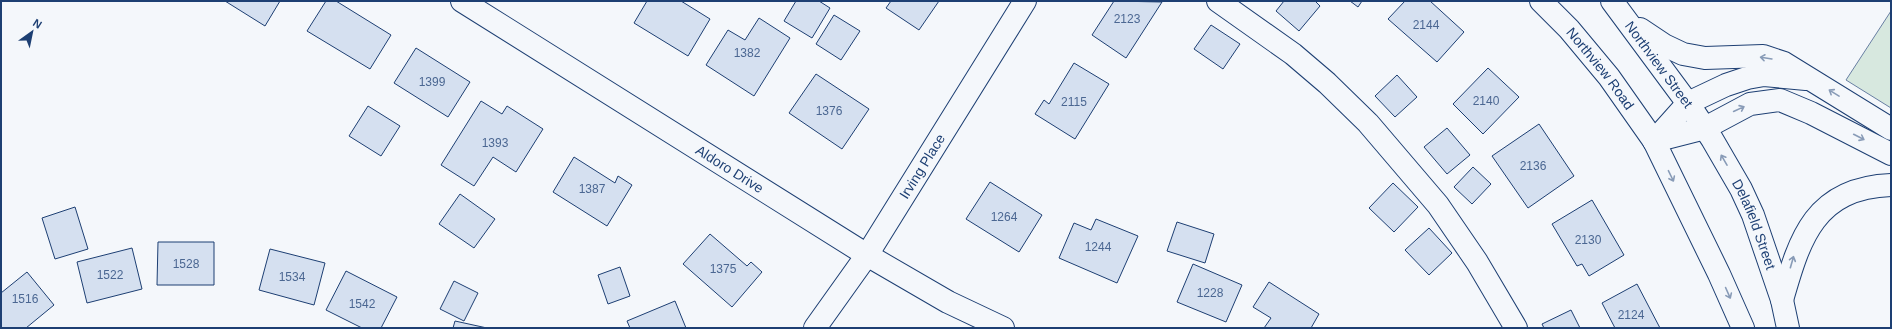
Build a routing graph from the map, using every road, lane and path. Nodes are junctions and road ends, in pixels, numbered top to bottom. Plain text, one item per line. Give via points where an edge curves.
1 (462, 1) edge
2 (1025, 1) edge
3 (1218, 1) edge
4 (1541, 1) edge
5 (1612, 1) edge
6 (1629, 21) junction
7 (1813, 80) junction
8 (1688, 103) junction
9 (1704, 128) junction
10 (1891, 128) edge
11 (1654, 141) junction
12 (1891, 154) edge
13 (1891, 184) edge
14 (867, 255) junction
15 (1782, 300) junction
16 (815, 328) edge
17 (1003, 328) edge
18 (1516, 328) edge
19 (1743, 328) edge
20 (1788, 328) edge

1 - 14 street, Aldoro Drive
2 - 14 street, Irving Place
3 - 18 street via 1293,54 1368,123 1438,205 1477,262
4 - 11 street, Northview Road via 1569,29 1609,77
5 - 6 street, Northview Street
7 -> 6 street via 1784,63 1763,56 1704,58 1683,54
6 - 8 street, Northview Street
7 - 8 street via 1764,75 1747,78
10 -> 7 street
8 - 9 street, Northview Street
8 - 11 street
9 - 11 street
9 -> 12 street via 1750,104 1780,100 1811,112
15 -> 9 street, Delafield Street via 1753,215 1741,189
11 -> 19 street
15 -> 13 street via 1795,254 1817,216 1834,201 1853,192 1873,185
14 - 16 street, Irving Place
14 - 17 street, Aldoro Drive via 948,302
15 - 20 street, Delafield Street

